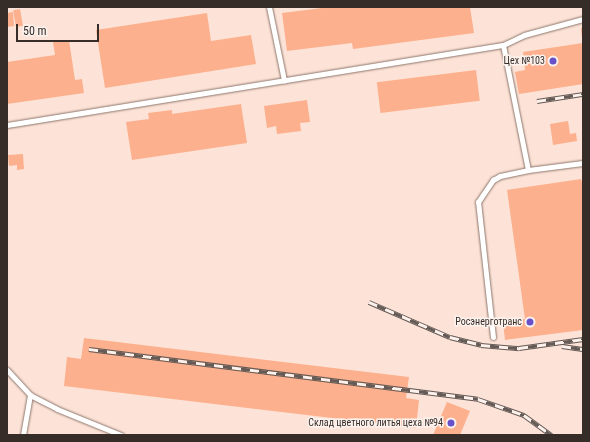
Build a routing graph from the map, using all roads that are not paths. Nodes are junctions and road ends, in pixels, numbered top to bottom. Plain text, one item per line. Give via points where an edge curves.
1 (269, 7) edge
2 (583, 19) edge
3 (503, 45) junction
4 (284, 80) junction
5 (7, 125) edge
6 (583, 163) edge
7 (528, 170) junction
8 (494, 337) dead end
9 (7, 370) edge
10 (30, 395) junction
11 (23, 435) edge
12 (121, 435) edge

1 - 4 lane
2 - 3 lane via 524,35
3 - 4 lane
3 - 7 lane
4 - 5 lane
6 - 7 lane
7 - 8 lane via 493,180 478,202
9 - 10 lane
10 - 11 lane
10 - 12 lane

